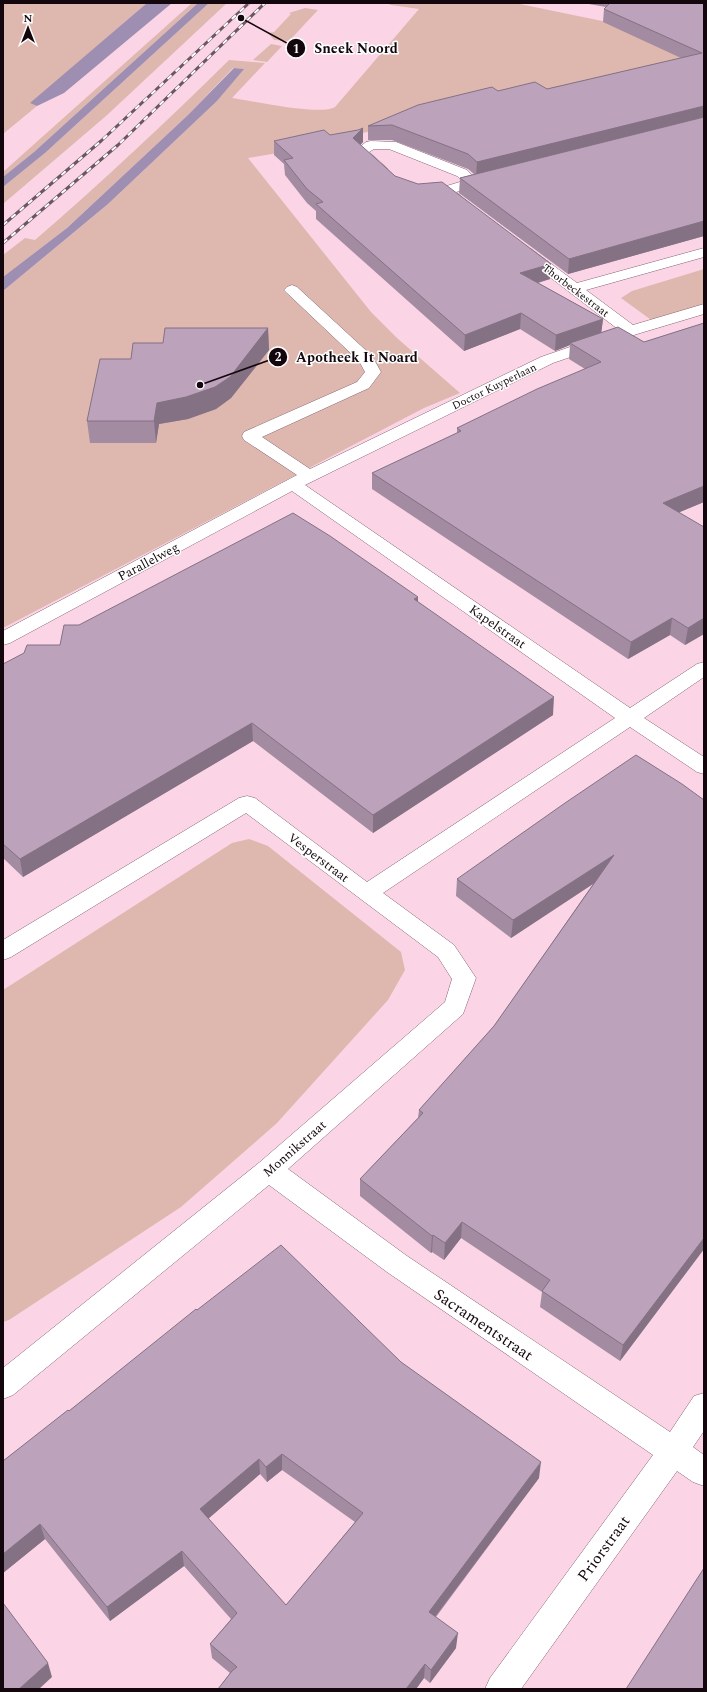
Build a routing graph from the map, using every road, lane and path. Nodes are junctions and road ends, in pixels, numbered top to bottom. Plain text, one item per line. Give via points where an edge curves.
1 (390, 177) edge
2 (489, 179) edge
3 (474, 183) junction
4 (445, 191) junction
5 (431, 192) edge
6 (476, 214) edge
7 (513, 242) edge
8 (704, 252) edge
9 (574, 289) junction
10 (292, 290) dead end
11 (704, 309) edge
12 (631, 331) junction
13 (301, 480) junction
14 (3, 639) edge
15 (704, 668) edge
16 (630, 718) junction
17 (704, 767) edge
18 (367, 893) junction
19 (7, 943) edge
20 (269, 1170) junction
21 (3, 1386) edge
22 (704, 1406) edge
23 (673, 1452) junction
24 (704, 1472) edge
25 (501, 1689) edge

1 - 3 street via 361,152 371,145 391,145 462,173
2 - 3 street
3 - 4 street
4 - 5 street
4 - 6 street
7 - 9 street, Thorbeckestraat
8 - 9 street
9 - 12 street, Thorbeckestraat
10 - 13 street, Kapelstraat via 366,359 373,372 363,385 250,436
11 - 12 street, Doctor Kuyperlaan
12 - 13 street, Doctor Kuyperlaan via 546,360
13 - 14 street, Parallelweg
13 - 16 street, Kapelstraat
15 - 16 street
16 - 17 street, Kapelstraat
16 - 18 street
18 - 19 street, Vesperstraat via 247,803
18 - 20 street, Monnikstraat via 446,951 464,978 455,1007
20 - 21 street, Monnikstraat
20 - 23 street, Sacramentstraat via 403,1269
22 - 23 street, Priorstraat
23 - 24 street, Sacramentstraat
23 - 25 street, Priorstraat

